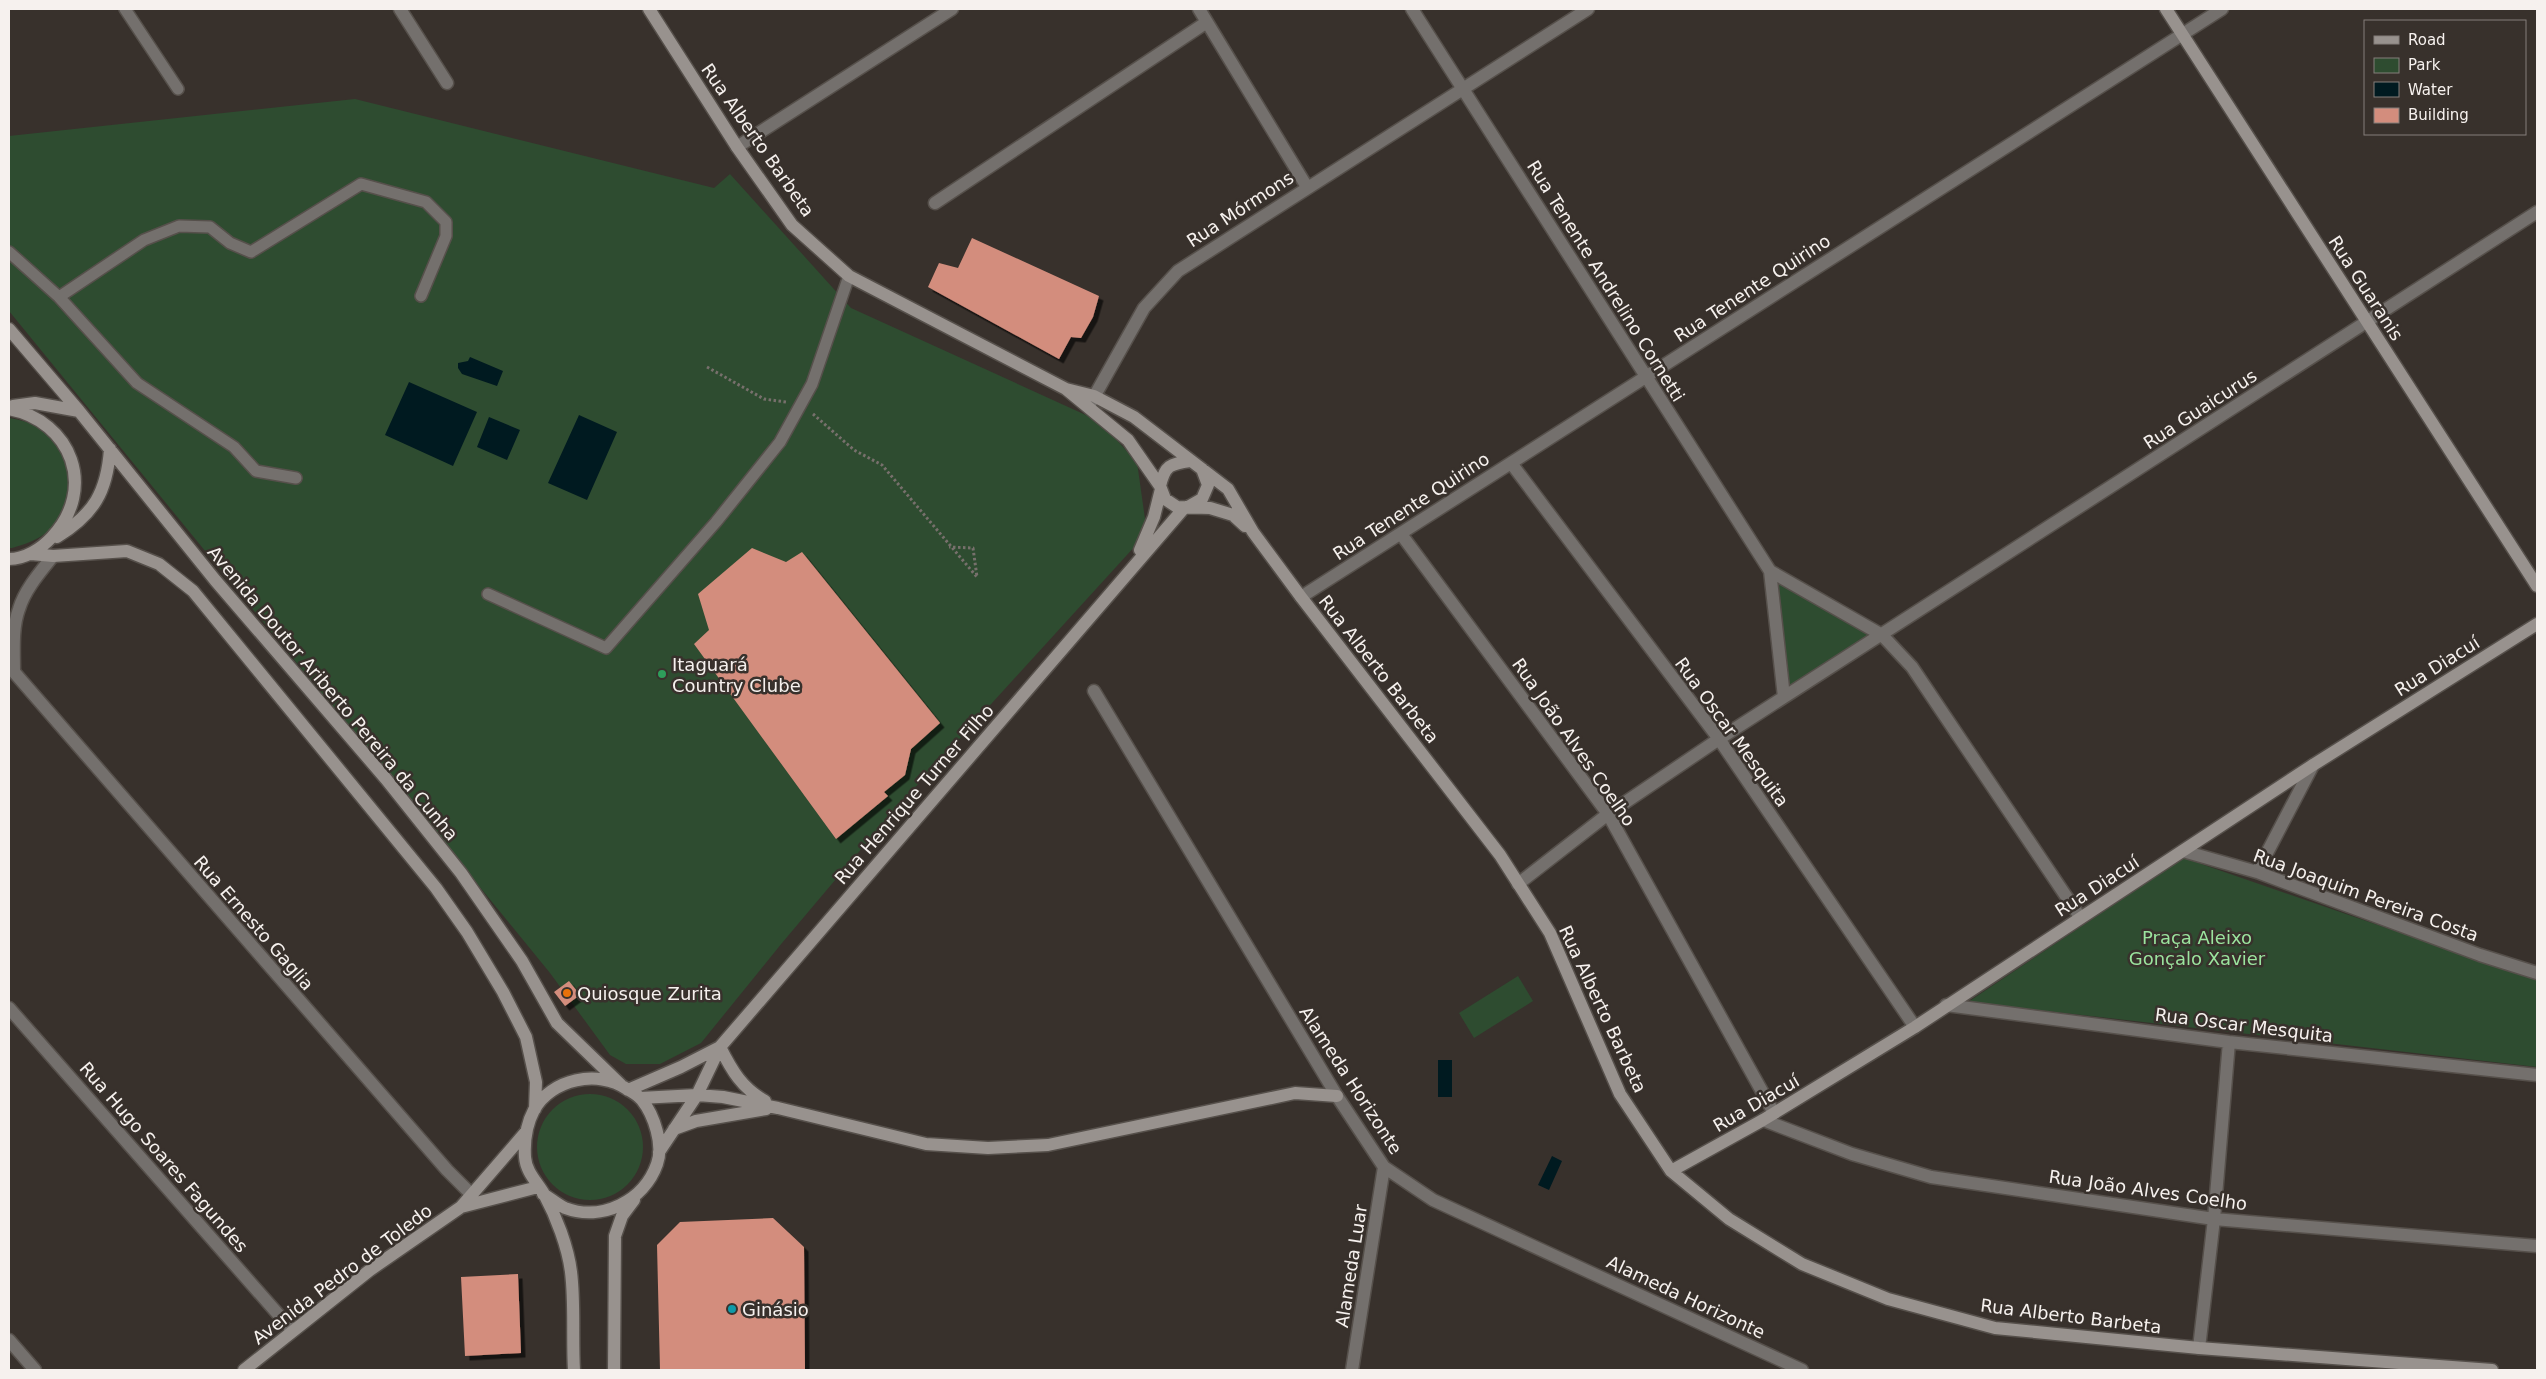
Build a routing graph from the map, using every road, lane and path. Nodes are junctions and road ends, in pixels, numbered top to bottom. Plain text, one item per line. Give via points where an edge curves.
1 (126, 9) edge
2 (400, 9) edge
3 (650, 9) edge
4 (952, 9) edge
5 (1199, 9) edge
6 (1412, 9) edge
7 (1588, 9) edge
8 (2166, 9) edge
9 (2222, 9) edge
10 (1207, 22) junction
11 (2182, 34) junction
12 (447, 83) dead end
13 (1462, 88) junction
14 (178, 89) dead end
15 (738, 147) junction
16 (1307, 187) junction
17 (935, 203) dead end
18 (2537, 212) edge
19 (9, 252) edge
20 (850, 276) junction
21 (421, 296) dead end
22 (59, 297) junction
23 (2368, 322) junction
24 (9, 329) edge
25 (707, 367) dead end
26 (1646, 377) junction
27 (1066, 389) junction
28 (1094, 396) junction
29 (801, 403) junction
30 (9, 408) edge
31 (1087, 409) junction
32 (79, 410) junction
33 (110, 449) junction
34 (1190, 461) junction
35 (1511, 463) junction
36 (1202, 469) junction
37 (296, 478) dead end
38 (1161, 487) junction
39 (1185, 508) junction
40 (1253, 532) junction
41 (1401, 534) junction
42 (950, 547) junction
43 (49, 550) junction
44 (11, 560) edge
45 (1134, 564) junction
46 (1770, 571) junction
47 (2537, 586) edge
48 (488, 594) dead end
49 (1301, 597) junction
50 (2537, 624) edge
51 (1882, 635) junction
52 (11, 670) edge
53 (1094, 692) dead end
54 (1784, 698) junction
55 (1719, 739) junction
56 (2313, 765) junction
57 (1608, 814) junction
58 (2183, 851) junction
59 (2257, 872) junction
60 (1518, 884) junction
61 (2080, 917) junction
62 (2537, 973) edge
63 (1946, 1006) junction
64 (9, 1008) edge
65 (1915, 1027) junction
66 (2230, 1042) junction
67 (720, 1047) junction
68 (2537, 1075) edge
69 (624, 1087) junction
70 (697, 1096) junction
71 (1337, 1096) junction
72 (640, 1098) junction
73 (778, 1108) junction
74 (535, 1109) junction
75 (1769, 1116) junction
76 (674, 1129) junction
77 (525, 1133) junction
78 (658, 1152) junction
79 (1384, 1167) junction
80 (1672, 1171) junction
81 (541, 1190) junction
82 (640, 1191) junction
83 (471, 1194) junction
84 (461, 1207) junction
85 (2214, 1218) junction
86 (2537, 1246) edge
87 (292, 1330) junction
88 (9, 1340) edge
89 (2199, 1348) junction
90 (35, 1370) edge
91 (244, 1370) edge
92 (574, 1370) edge
93 (614, 1370) edge
94 (1352, 1370) edge
95 (1802, 1370) edge
96 (2492, 1370) edge

1 - 14 lane
2 - 12 street
3 - 15 main road, Rua Alberto Barbeta
4 - 15 street
5 - 10 street
6 - 13 street, Rua Tenente Andrelino Cornetti
7 - 13 street, Rua Mórmons
8 - 11 main road, Rua Guaranis
9 - 11 street, Rua Tenente Quirino
10 - 16 street
10 - 17 street
11 - 23 main road, Rua Guaranis
11 - 26 street, Rua Tenente Quirino
13 - 16 street, Rua Mórmons
13 - 26 street, Rua Tenente Andrelino Cornetti
15 - 20 main road, Rua Alberto Barbeta via 792,225
16 - 28 street, Rua Mórmons via 1178,271 1144,308
18 - 23 street, Rua Guaicurus
19 - 22 lane
20 - 27 main road, Rua Alberto Barbeta
20 - 29 lane via 812,384
21 - 22 lane via 446,236 446,222 426,202 362,184 251,252 230,243 210,227 179,226 144,240
22 - 37 lane via 137,384 234,447 256,471
23 - 47 main road, Rua Guaranis
23 - 51 street, Rua Guaicurus
24 - 32 main road, Avenida Doutor Ariberto Pereira da Cunha
25 - 29 path via 764,399
26 - 35 street, Rua Tenente Quirino
26 - 46 street, Rua Tenente Andrelino Cornetti
27 - 28 main road, Rua Alberto Barbeta
27 - 31 main road, Rua Alberto Barbeta
28 - 31 street, Rua Mórmons
28 - 34 main road, Rua Alberto Barbeta via 1134,418
29 - 42 path via 854,450 882,465
29 - 48 lane via 780,442 722,515 606,648
30 - 32 main road via 35,403
30 - 43 main road via 27,412 50,426 67,448 75,473 74,501
31 - 38 main road, Rua Alberto Barbeta via 1128,440
32 - 33 main road, Avenida Doutor Ariberto Pereira da Cunha
33 - 43 main road via 108,474 100,495 78,524
33 - 69 main road, Avenida Doutor Ariberto Pereira da Cunha via 461,873 522,961 557,1023
34 - 36 main road
34 - 38 main road via 1173,463 1164,472
35 - 41 street, Rua Tenente Quirino
35 - 55 street, Rua Oscar Mesquita
36 - 39 main road via 1208,485 1202,499
36 - 40 main road via 1228,489
38 - 39 main road via 1166,499 1177,507
38 - 45 main road via 1151,525
39 - 40 main road via 1210,508 1233,515
39 - 45 main road, Rua Henrique Turner Filho
40 - 49 main road, Rua Alberto Barbeta
41 - 49 street, Rua Tenente Quirino
41 - 57 street, Rua João Alves Coelho
42 - 42 path via 960,559 976,578 973,548
43 - 44 main road
43 - 52 street via 19,608
43 - 74 main road via 127,551 159,564 193,592 430,881 467,932 526,1037 536,1082
45 - 67 main road, Rua Henrique Turner Filho
46 - 51 street
46 - 54 street
49 - 60 main road, Rua Alberto Barbeta via 1500,855
50 - 56 main road, Rua Diacuí
51 - 54 street, Rua Guaicurus
51 - 61 street via 1912,667
52 - 83 street, Rua Ernesto Gaglia via 440,1163
53 - 71 street, Alameda Horizonte
54 - 55 street, Rua Guaicurus
55 - 57 street, Rua Guaicurus
55 - 65 street, Rua Oscar Mesquita
56 - 58 main road, Rua Diacuí
56 - 59 street
57 - 60 street, Rua Guaicurus
57 - 75 street, Rua João Alves Coelho
58 - 59 street, Rua Joaquim Pereira Costa
58 - 61 main road, Rua Diacuí
59 - 62 street, Rua Joaquim Pereira Costa
60 - 80 main road, Rua Alberto Barbeta via 1550,933 1620,1094
61 - 63 main road, Rua Diacuí
63 - 65 main road, Rua Diacuí
63 - 66 street, Rua Oscar Mesquita
64 - 87 street, Rua Hugo Soares Fagundes
65 - 75 main road, Rua Diacuí
66 - 68 street, Rua Oscar Mesquita
66 - 85 street
67 - 69 main road, Rua Henrique Turner Filho via 681,1067
67 - 70 main road, Rua Henrique Turner Filho
67 - 73 main road via 733,1074 750,1093
69 - 72 main road
69 - 74 main road via 595,1078 568,1082 551,1091
70 - 72 main road
70 - 73 main road via 722,1097
70 - 76 main road, Rua Henrique Turner Filho
71 - 73 main road via 1295,1093 1048,1144 988,1148 926,1144
71 - 79 street, Alameda Horizonte
72 - 78 main road via 658,1135
73 - 76 main road via 696,1121
74 - 77 main road
75 - 80 main road, Rua Diacuí
75 - 85 street, Rua João Alves Coelho via 1852,1154 1931,1177
76 - 78 main road, Rua Henrique Turner Filho
77 - 81 main road via 525,1160
77 - 83 main road, Avenida Pedro de Toledo
78 - 82 main road via 658,1164
79 - 94 street, Alameda Luar
79 - 95 street, Alameda Horizonte via 1434,1200
80 - 89 main road, Rua Alberto Barbeta via 1729,1220 1802,1264 1888,1300 1995,1328
81 - 82 main road via 565,1208 595,1213 616,1208
81 - 84 main road, Avenida Pedro de Toledo
81 - 92 main road via 560,1232 571,1271
82 - 93 main road via 622,1216 615,1236
83 - 84 main road, Avenida Pedro de Toledo
84 - 87 main road, Avenida Pedro de Toledo via 370,1270
85 - 86 street, Rua João Alves Coelho
85 - 89 street
87 - 91 main road, Avenida Pedro de Toledo
88 - 90 street
89 - 96 main road, Rua Alberto Barbeta

